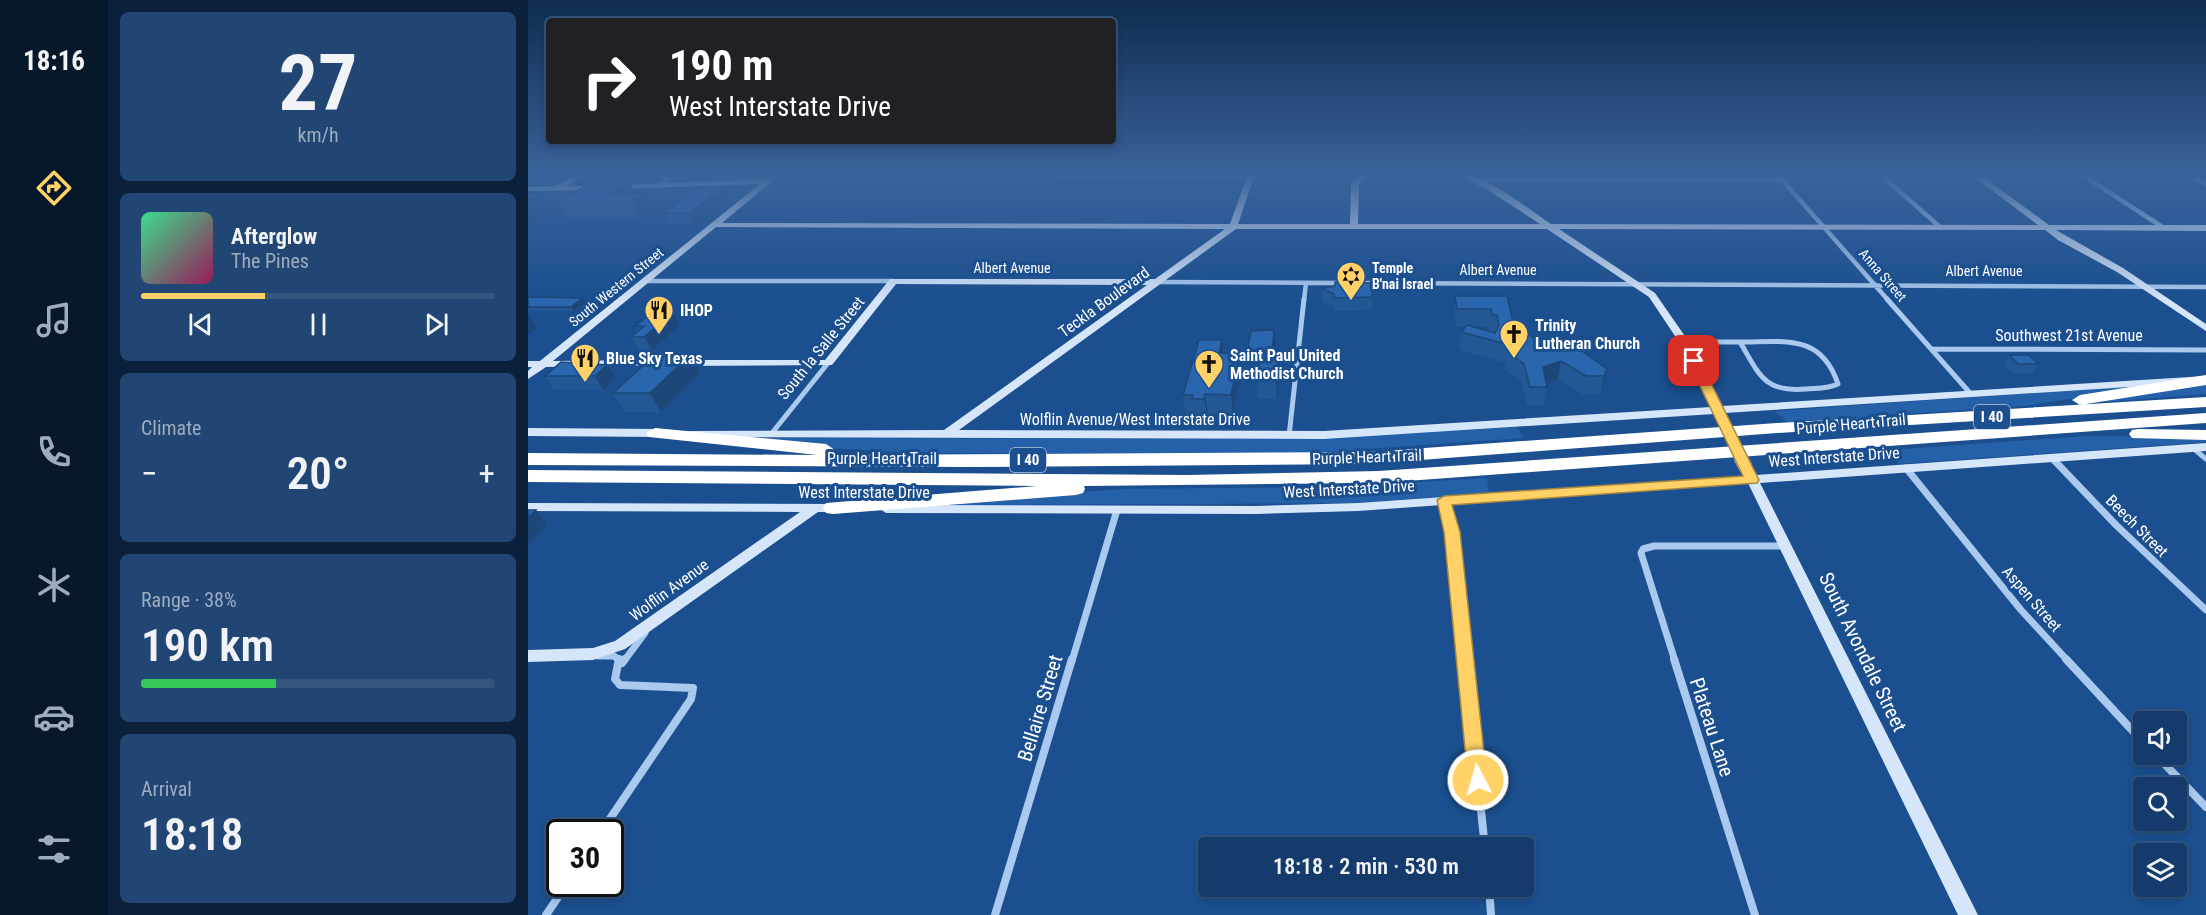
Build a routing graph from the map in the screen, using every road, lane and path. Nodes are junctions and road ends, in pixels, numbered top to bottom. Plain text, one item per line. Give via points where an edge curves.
1 (724, 217) edge
2 (1237, 217) edge
3 (1354, 217) edge
4 (1534, 217) edge
5 (1816, 217) edge
6 (1928, 217) edge
7 (2032, 217) edge
8 (2147, 217) edge
9 (714, 225) junction
10 (1234, 226) junction
11 (1354, 227) junction
12 (1550, 227) junction
13 (1825, 227) junction
14 (1940, 227) junction
15 (2046, 227) junction
16 (2164, 228) junction
17 (2206, 228) edge
18 (646, 281) junction
19 (893, 282) junction
20 (1157, 282) junction
21 (1306, 283) junction
22 (1352, 283) edge
23 (1363, 283) edge
24 (1635, 284) junction
25 (1875, 284) junction
26 (2142, 286) junction
27 (2206, 287) edge
28 (2206, 328) edge
29 (1684, 342) junction
30 (1740, 342) junction
31 (1932, 349) junction
32 (2206, 350) edge
33 (828, 363) junction
34 (528, 364) edge
35 (543, 364) junction
36 (528, 376) edge
37 (2206, 379) edge
38 (1970, 393) junction
39 (2206, 402) edge
40 (1720, 414) junction
41 (2206, 418) edge
42 (1919, 422) junction
43 (528, 432) edge
44 (655, 433) junction
45 (1986, 433) junction
46 (772, 434) junction
47 (946, 435) junction
48 (2206, 435) edge
49 (1289, 436) junction
50 (2200, 448) edge
51 (2052, 458) junction
52 (528, 459) edge
53 (2206, 459) edge
54 (971, 461) junction
55 (1906, 468) junction
56 (1749, 473) junction
57 (528, 476) edge
58 (1187, 481) junction
59 (1444, 500) junction
60 (528, 507) edge
61 (824, 508) junction
62 (1117, 510) junction
63 (1785, 546) junction
64 (2206, 610) edge
65 (659, 620) junction
66 (528, 656) edge
67 (578, 656) junction
68 (622, 663) junction
69 (2133, 731) edge
70 (2166, 765) edge
71 (2206, 807) edge
72 (610, 819) edge
73 (1484, 837) edge
74 (558, 897) edge
75 (1490, 897) edge
76 (546, 915) edge
77 (995, 915) edge
78 (1491, 915) edge
79 (1755, 915) edge
80 (1968, 915) edge

1 - 9 main road, South Western Street
2 - 10 main road
3 - 11 main road
4 - 12 main road, South Avondale Street
5 - 13 street, Anna Street
6 - 14 street
7 - 15 main road
8 - 16 street
9 - 10 main road
9 - 18 main road, South Western Street
10 - 11 main road
10 - 20 main road, Teckla Boulevard
11 - 12 main road
12 - 13 main road
12 - 24 main road, South Avondale Street
13 - 14 main road
13 - 25 street, Anna Street
14 - 15 main road
15 - 16 main road
15 - 26 main road
16 - 17 main road
18 - 19 street, Albert Avenue
18 - 35 main road, South Western Street
19 - 20 main road, Albert Avenue
19 - 33 main road, South la Salle Street
20 - 21 street, Albert Avenue
20 - 47 main road, Teckla Boulevard
21 - 22 street, Albert Avenue
21 - 49 street
23 - 24 street, Albert Avenue
24 - 25 street, Albert Avenue
24 - 29 main road, South Avondale Street via 1652,295
25 - 26 street, Albert Avenue
25 - 31 street, Anna Street
26 - 27 street, Albert Avenue
26 - 28 main road
29 - 30 street
29 - 40 main road, South Avondale Street
30 - 30 street via 1809,345 1838,384 1782,391 1773,388 1765,384
31 - 32 street, Southwest 21st Avenue
31 - 38 street, Anna Street
33 - 35 main road
33 - 46 street, South la Salle Street
34 - 35 main road
35 - 36 main road, South Western Street
37 - 38 main road
37 - 42 highway
38 - 40 main road
39 - 42 highway, Purple Heart Trail / I 40
40 - 49 main road, Wolflin Avenue/West Interstate Drive
40 - 56 main road, South Avondale Street, bridge
41 - 45 highway, Purple Heart Trail / I 40
42 - 54 highway, Purple Heart Trail / I 40 via 1777,428 1368,458
43 - 44 main road
44 - 46 main road
44 - 54 highway
45 - 48 highway
45 - 58 highway, Purple Heart Trail / I 40 via 1379,477
46 - 47 main road
47 - 49 main road, Wolflin Avenue/West Interstate Drive
50 - 51 main road, West Interstate Drive
50 - 53 street
51 - 55 main road, West Interstate Drive
51 - 64 street, Beech Street
52 - 54 highway, Purple Heart Trail / I 40
55 - 56 main road, West Interstate Drive
55 - 69 street, Aspen Street via 1995,580
56 - 59 main road, West Interstate Drive
56 - 63 main road, South Avondale Street
57 - 58 highway, Purple Heart Trail / I 40
58 - 61 highway
59 - 62 main road, West Interstate Drive via 1257,510
59 - 73 street via 1452,532
60 - 61 main road, West Interstate Drive
61 - 62 main road, West Interstate Drive
61 - 65 main road, Wolflin Avenue
62 - 77 street, Bellaire Street
63 - 79 street, Plateau Lane via 1654,546 1643,549 1641,558
63 - 80 main road, South Avondale Street
65 - 67 main road, Wolflin Avenue via 620,645
65 - 68 street
66 - 67 main road, Wolflin Avenue
67 - 68 street via 614,656
68 - 72 street via 615,679 620,685 687,686 693,688 693,693
70 - 71 street
74 - 76 street
75 - 78 street

